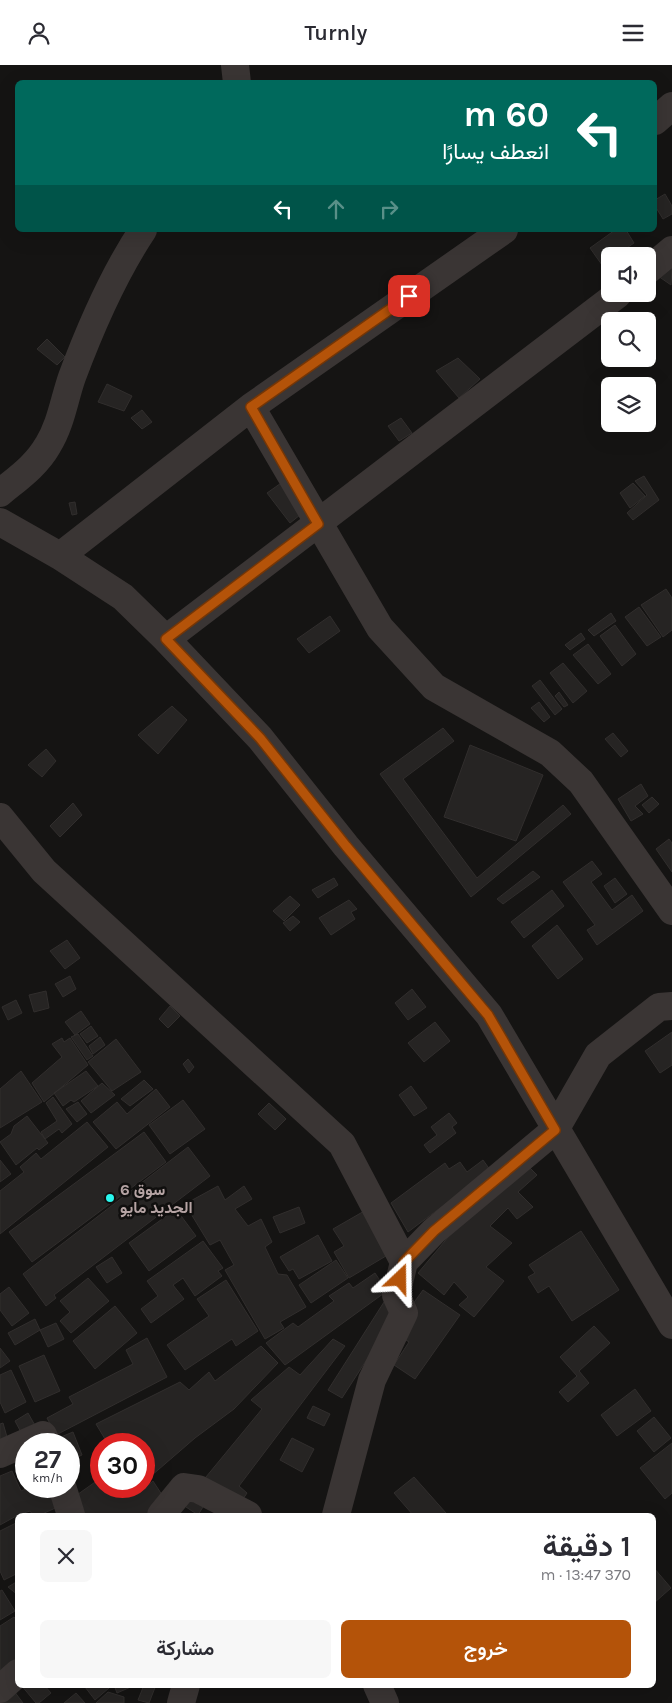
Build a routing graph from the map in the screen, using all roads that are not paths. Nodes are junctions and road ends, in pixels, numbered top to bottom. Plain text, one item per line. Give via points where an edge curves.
1 (235, 65) edge
2 (237, 80) edge
3 (672, 106) edge
4 (657, 119) edge
5 (142, 232) edge
6 (501, 232) edge
7 (672, 250) edge
8 (656, 263) edge
9 (608, 302) edge
10 (251, 407) junction
11 (0, 493) edge
12 (0, 522) edge
13 (318, 524) junction
14 (60, 556) junction
15 (166, 639) junction
16 (0, 817) edge
17 (672, 911) edge
18 (668, 1010) edge
19 (555, 1130) junction
20 (404, 1262) junction
21 (672, 1325) edge
22 (15, 1447) edge
23 (0, 1454) edge
24 (66, 1498) edge
25 (70, 1513) edge
26 (163, 1513) edge
27 (244, 1513) edge
28 (337, 1513) edge
29 (15, 1676) edge
30 (185, 1688) edge
31 (378, 1688) edge
32 (0, 1689) edge
33 (181, 1703) edge
34 (385, 1703) edge

1 - 2 street
3 - 4 street
5 - 11 street via 86,341 48,445 33,467
6 - 10 street
7 - 8 street
9 - 13 street
10 - 13 street
10 - 14 street
12 - 14 street
13 - 15 street
13 - 17 street via 380,628 434,687 550,753 581,782
14 - 15 street via 123,597
15 - 19 street via 260,738 488,1015
16 - 20 street via 44,871 342,1144
18 - 19 street via 598,1055
19 - 20 street via 434,1231
19 - 21 street
20 - 28 street via 396,1295 404,1313 372,1380
22 - 23 street
24 - 25 street
26 - 27 street via 184,1487 198,1489
29 - 32 street
30 - 33 street
31 - 34 street

